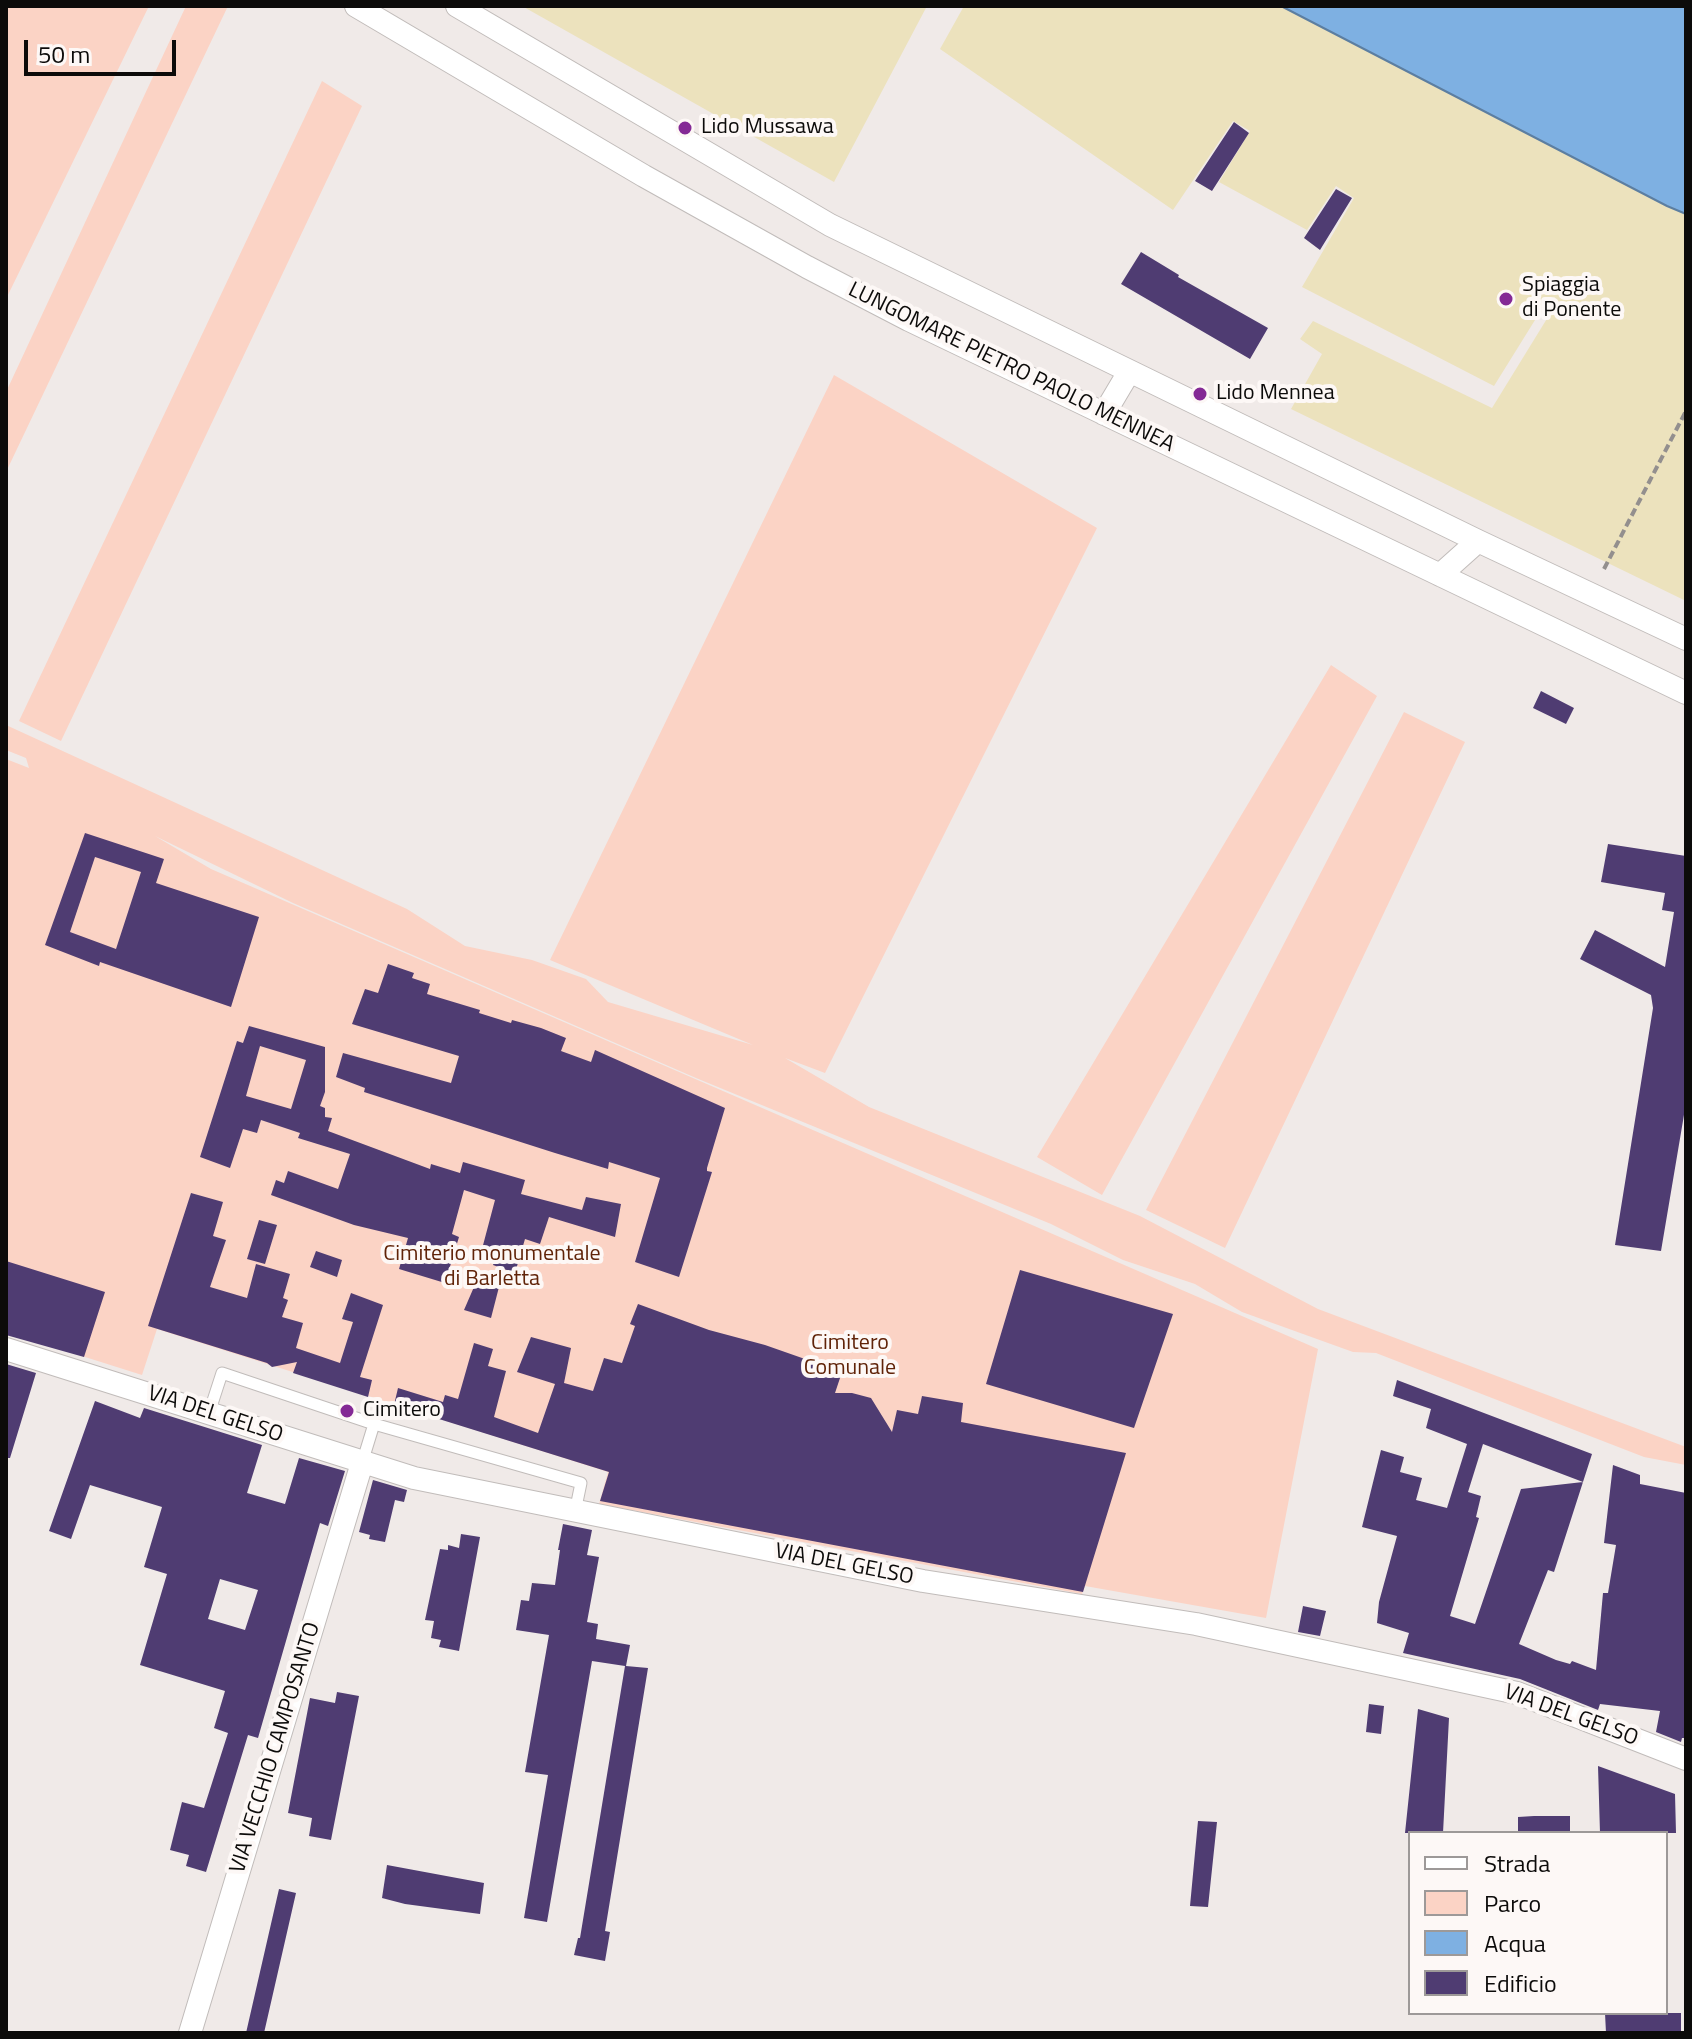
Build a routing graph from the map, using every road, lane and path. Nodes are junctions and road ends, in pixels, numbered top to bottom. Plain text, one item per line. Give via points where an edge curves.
1 (356, 6) edge
2 (457, 6) edge
3 (1129, 372) junction
4 (1686, 411) edge
5 (1104, 414) junction
6 (1478, 541) junction
7 (1604, 569) dead end
8 (1440, 575) junction
9 (1686, 639) edge
10 (1686, 693) edge
11 (6, 1349) edge
12 (209, 1413) junction
13 (374, 1424) junction
14 (362, 1463) junction
15 (575, 1512) junction
16 (1686, 1759) edge
17 (190, 2033) edge

1 - 5 street, LUNGOMARE PIETRO PAOLO MENNEA via 807,267
2 - 3 street via 830,225
3 - 5 street
3 - 6 street
4 - 7 path
5 - 8 street, LUNGOMARE PIETRO PAOLO MENNEA
6 - 8 street
6 - 9 street
8 - 10 street, LUNGOMARE PIETRO PAOLO MENNEA
11 - 12 street, VIA DEL GELSO
12 - 13 lane via 222,1373
12 - 14 street, VIA DEL GELSO
13 - 14 lane
13 - 15 lane via 581,1483
14 - 15 street, VIA DEL GELSO
14 - 17 street, VIA VECCHIO CAMPOSANTO
15 - 16 street, VIA DEL GELSO via 923,1581 1196,1624 1517,1693

